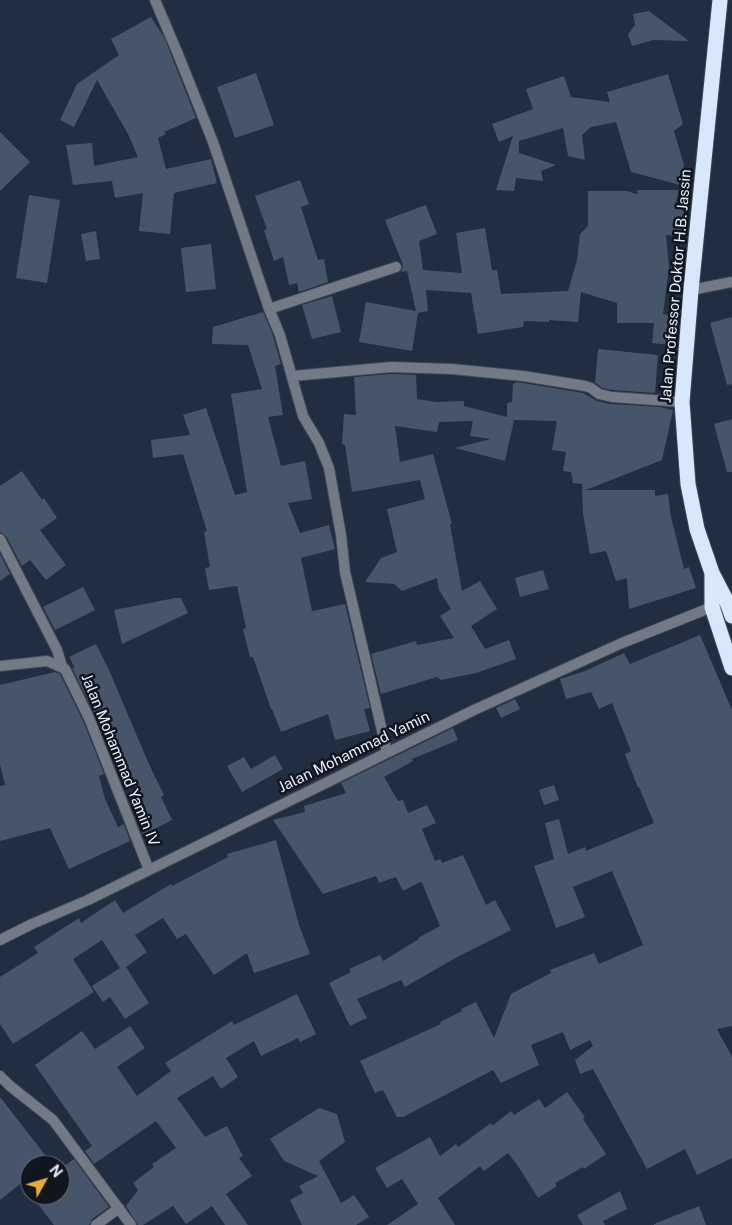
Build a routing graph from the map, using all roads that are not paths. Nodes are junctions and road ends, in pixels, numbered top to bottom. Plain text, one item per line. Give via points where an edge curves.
1 (155, 0) edge
2 (720, 0) edge
3 (396, 266) dead end
4 (732, 282) edge
5 (691, 290) junction
6 (269, 309) junction
7 (293, 376) junction
8 (682, 402) junction
9 (0, 539) edge
10 (712, 573) junction
11 (730, 606) edge
12 (712, 607) junction
13 (0, 666) edge
14 (62, 666) junction
15 (732, 668) edge
16 (386, 752) junction
17 (149, 870) junction
18 (0, 940) edge
19 (0, 1076) edge
20 (119, 1208) junction
21 (96, 1225) edge
22 (131, 1225) edge

1 - 6 street via 213,142
2 - 5 highway, Jalan Professor Doktor H.B. Jassin
3 - 6 street
4 - 5 street
5 - 8 highway, Jalan Professor Doktor H.B. Jassin
6 - 7 street
7 - 8 street via 390,367 452,369 585,386 612,397
7 - 16 street via 303,416 329,468 342,534 345,572
8 - 10 highway, Jalan Professor Doktor H.B. Jassin via 688,484 697,529
9 - 14 street via 57,650
10 - 11 highway, Jalan Professor Doktor H.B. Jassin
10 - 12 highway, Jalan Professor Doktor H.B. Jassin
11 - 12 street, Jalan Mohammad Yamin
12 - 15 highway, Jalan Professor Doktor H.B. Jassin
12 - 16 street, Jalan Mohammad Yamin via 613,647
13 - 14 street, Jalan Mohammad Yamin IV via 47,661
14 - 17 street, Jalan Mohammad Yamin IV via 89,718
16 - 17 street, Jalan Mohammad Yamin
17 - 18 street, Jalan Mohammad Yamin
19 - 20 street via 53,1120
20 - 21 street
20 - 22 street

